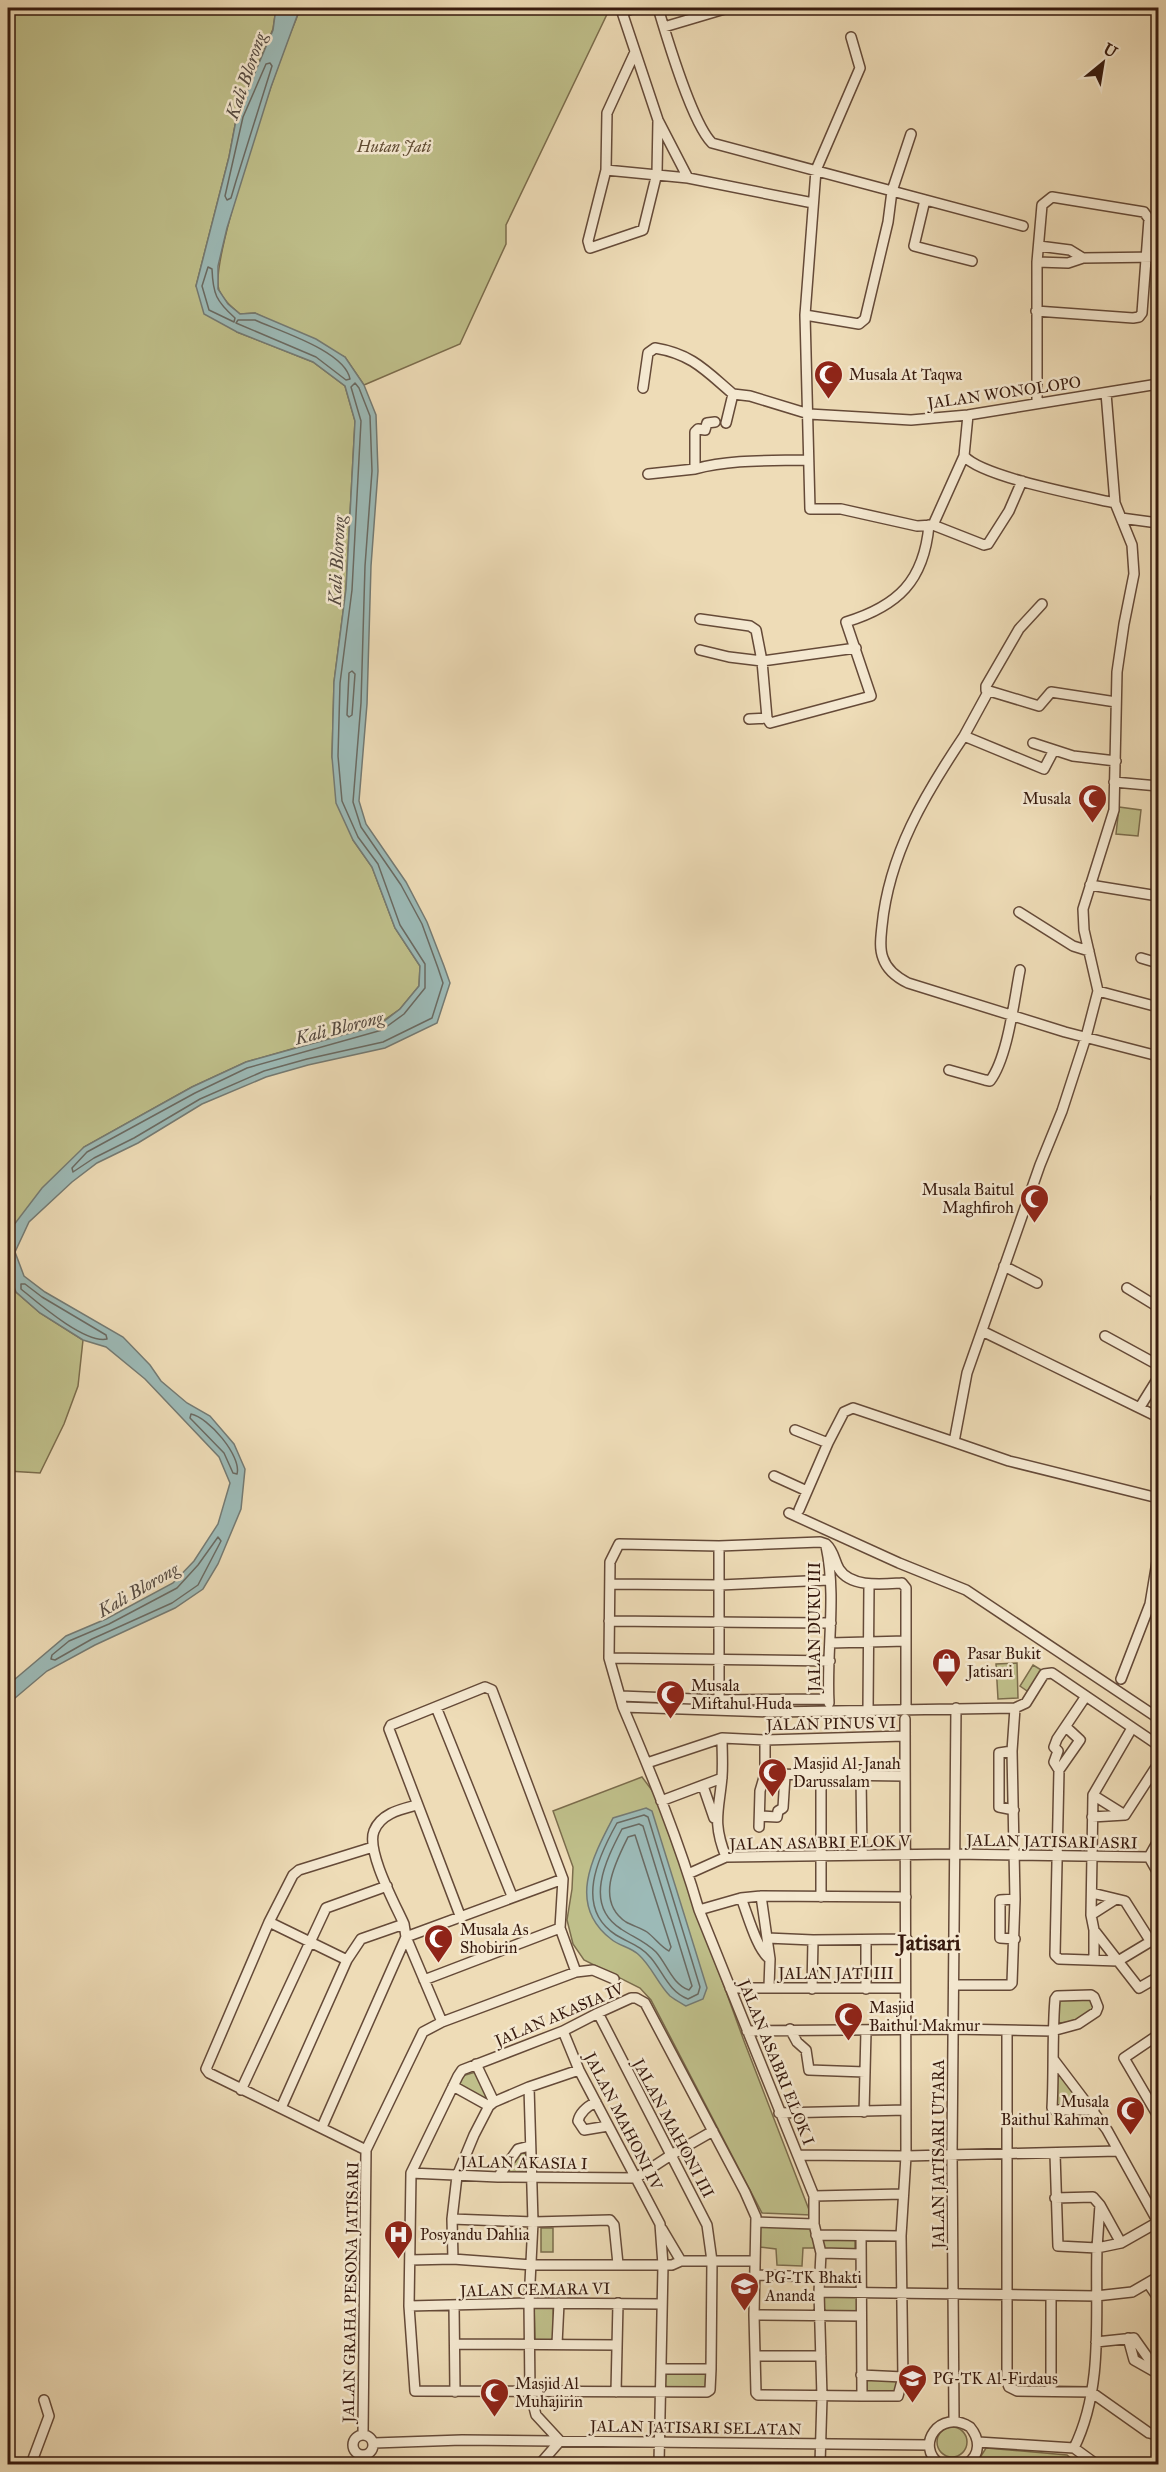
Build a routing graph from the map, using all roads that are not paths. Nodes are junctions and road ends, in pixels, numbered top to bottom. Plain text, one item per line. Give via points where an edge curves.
1 (635, 8) edge
2 (658, 8) edge
3 (728, 8) edge
4 (664, 27) junction
5 (851, 37) dead end
6 (635, 52) junction
7 (658, 120) junction
8 (911, 134) dead end
9 (606, 170) junction
10 (816, 170) junction
11 (657, 173) junction
12 (688, 178) junction
13 (892, 191) junction
14 (925, 200) junction
15 (813, 203) junction
16 (1023, 226) dead end
17 (1039, 246) junction
18 (1148, 257) junction
19 (1158, 257) edge
20 (1083, 258) junction
21 (972, 261) dead end
22 (1037, 262) junction
23 (1036, 311) junction
24 (805, 315) junction
25 (1158, 384) edge
26 (644, 388) dead end
27 (1106, 393) junction
28 (733, 394) junction
29 (1037, 402) junction
30 (809, 414) junction
31 (968, 415) junction
32 (715, 422) dead end
33 (726, 423) dead end
34 (964, 456) junction
35 (808, 460) junction
36 (695, 469) junction
37 (648, 474) dead end
38 (1022, 481) junction
39 (1115, 503) junction
40 (1121, 518) junction
41 (1158, 523) edge
42 (931, 525) junction
43 (1042, 604) dead end
44 (700, 619) dead end
45 (856, 648) junction
46 (700, 650) dead end
47 (762, 661) junction
48 (988, 692) junction
49 (1116, 702) junction
50 (767, 718) junction
51 (749, 719) dead end
52 (964, 736) junction
53 (1033, 743) dead end
54 (1054, 750) junction
55 (1116, 761) junction
56 (1114, 782) junction
57 (1158, 786) edge
58 (1090, 885) junction
59 (1158, 896) edge
60 (1019, 912) dead end
61 (1089, 951) junction
62 (1141, 958) dead end
63 (1158, 963) edge
64 (1020, 970) dead end
65 (1098, 991) junction
66 (1158, 1007) edge
67 (1011, 1015) junction
68 (1086, 1037) junction
69 (1158, 1056) edge
70 (950, 1070) dead end
71 (1004, 1266) junction
72 (1037, 1284) dead end
73 (1128, 1288) dead end
74 (1158, 1307) edge
75 (984, 1332) junction
76 (1105, 1336) dead end
77 (1158, 1365) edge
78 (1158, 1378) edge
79 (1140, 1407) junction
80 (1158, 1417) edge
81 (795, 1430) dead end
82 (954, 1442) junction
83 (828, 1443) junction
84 (774, 1476) dead end
85 (807, 1491) junction
86 (1158, 1498) edge
87 (826, 1544) junction
88 (719, 1546) junction
89 (1158, 1556) edge
90 (829, 1580) junction
91 (609, 1584) junction
92 (720, 1585) junction
93 (868, 1585) junction
94 (609, 1621) junction
95 (719, 1622) junction
96 (831, 1623) junction
97 (867, 1641) junction
98 (906, 1641) junction
99 (830, 1643) junction
100 (609, 1658) junction
101 (720, 1660) junction
102 (830, 1661) junction
103 (1121, 1679) dead end
104 (621, 1696) junction
105 (1086, 1696) junction
106 (829, 1699) junction
107 (719, 1705) junction
108 (436, 1707) junction
109 (623, 1707) junction
110 (956, 1708) junction
111 (1015, 1708) junction
112 (868, 1710) junction
113 (830, 1711) junction
114 (905, 1714) junction
115 (1158, 1719) edge
116 (1065, 1727) junction
117 (1132, 1728) junction
118 (904, 1736) junction
119 (722, 1738) junction
120 (765, 1740) junction
121 (1158, 1745) edge
122 (1012, 1751) junction
123 (647, 1763) junction
124 (1158, 1764) edge
125 (1059, 1770) junction
126 (765, 1774) junction
127 (861, 1775) junction
128 (785, 1776) junction
129 (821, 1776) junction
130 (904, 1776) junction
131 (722, 1779) junction
132 (703, 1786) junction
133 (1092, 1795) junction
134 (661, 1801) junction
135 (417, 1804) junction
136 (1014, 1810) junction
137 (1125, 1815) junction
138 (760, 1816) junction
139 (1092, 1817) junction
140 (717, 1824) junction
141 (759, 1827) dead end
142 (1158, 1841) edge
143 (372, 1847) junction
144 (862, 1854) junction
145 (954, 1854) junction
146 (905, 1855) junction
147 (820, 1856) junction
148 (1093, 1856) junction
149 (726, 1857) junction
150 (1014, 1857) junction
151 (1057, 1857) junction
152 (1149, 1857) junction
153 (1158, 1873) edge
154 (688, 1874) junction
155 (563, 1879) junction
156 (387, 1886) junction
157 (1092, 1893) junction
158 (512, 1896) junction
159 (761, 1896) junction
160 (821, 1897) junction
161 (906, 1897) junction
162 (741, 1898) junction
163 (1015, 1899) junction
164 (1116, 1899) junction
165 (699, 1910) junction
166 (1091, 1914) junction
167 (460, 1918) junction
168 (269, 1922) junction
169 (404, 1924) junction
170 (560, 1928) junction
171 (1094, 1930) junction
172 (406, 1936) junction
173 (767, 1938) junction
174 (907, 1939) junction
175 (1015, 1939) junction
176 (1155, 1939) edge
177 (813, 1940) junction
178 (866, 1940) junction
179 (310, 1942) junction
180 (770, 1959) junction
181 (1094, 1959) junction
182 (347, 1960) junction
183 (1118, 1961) junction
184 (576, 1972) junction
185 (1158, 1977) edge
186 (614, 1979) dead end
187 (424, 1980) junction
188 (954, 1985) junction
189 (769, 1987) junction
190 (730, 1988) junction
191 (904, 1988) junction
192 (812, 1989) junction
193 (866, 1989) junction
194 (598, 2013) junction
195 (442, 2022) junction
196 (954, 2029) junction
197 (790, 2030) junction
198 (906, 2030) junction
199 (563, 2031) junction
200 (747, 2031) junction
201 (866, 2031) junction
202 (1007, 2031) junction
203 (1052, 2031) junction
204 (1158, 2035) edge
205 (1054, 2060) junction
206 (476, 2064) junction
207 (579, 2070) junction
208 (865, 2072) junction
209 (453, 2086) junction
210 (529, 2087) junction
211 (241, 2090) junction
212 (596, 2102) junction
213 (491, 2104) junction
214 (280, 2108) junction
215 (906, 2110) junction
216 (1094, 2110) junction
217 (864, 2112) junction
218 (779, 2113) junction
219 (1158, 2116) edge
220 (608, 2126) junction
221 (322, 2127) junction
222 (713, 2132) junction
223 (530, 2146) junction
224 (366, 2150) junction
225 (1118, 2151) junction
226 (1007, 2152) junction
227 (952, 2153) junction
228 (1055, 2154) junction
229 (671, 2155) junction
230 (798, 2155) junction
231 (906, 2156) junction
232 (411, 2173) junction
233 (457, 2176) junction
234 (498, 2177) junction
235 (531, 2177) junction
236 (636, 2178) junction
237 (903, 2194) junction
238 (814, 2196) junction
239 (1055, 2198) junction
240 (1100, 2205) junction
241 (452, 2219) junction
242 (533, 2222) junction
243 (756, 2222) junction
244 (1158, 2222) edge
245 (660, 2224) junction
246 (814, 2224) junction
247 (816, 2235) junction
248 (861, 2236) junction
249 (901, 2236) junction
250 (1121, 2243) junction
251 (1097, 2248) junction
252 (821, 2253) junction
253 (861, 2254) junction
254 (453, 2259) junction
255 (410, 2260) junction
256 (681, 2261) junction
257 (712, 2261) junction
258 (755, 2261) junction
259 (618, 2264) junction
260 (532, 2265) junction
261 (663, 2265) junction
262 (754, 2275) junction
263 (820, 2277) junction
264 (1158, 2277) edge
265 (1148, 2283) junction
266 (819, 2292) junction
267 (860, 2293) junction
268 (901, 2294) junction
269 (952, 2294) junction
270 (1007, 2294) junction
271 (1051, 2296) junction
272 (1096, 2296) junction
273 (1158, 2298) edge
274 (529, 2303) junction
275 (559, 2303) junction
276 (618, 2303) junction
277 (662, 2304) junction
278 (454, 2305) junction
279 (409, 2306) junction
280 (754, 2315) junction
281 (861, 2316) junction
282 (819, 2317) junction
283 (1128, 2338) junction
284 (1096, 2342) junction
285 (455, 2344) junction
286 (530, 2344) junction
287 (557, 2344) junction
288 (617, 2345) junction
289 (756, 2356) junction
290 (821, 2356) junction
291 (663, 2369) junction
292 (711, 2369) junction
293 (1158, 2373) edge
294 (861, 2375) junction
295 (903, 2376) junction
296 (1051, 2390) junction
297 (659, 2391) junction
298 (455, 2392) junction
299 (531, 2392) junction
300 (616, 2392) junction
301 (1091, 2392) junction
302 (862, 2396) junction
303 (822, 2397) junction
304 (45, 2400) dead end
305 (954, 2420) junction
306 (1158, 2430) edge
307 (363, 2434) junction
308 (462, 2440) joint
309 (560, 2441) junction
310 (659, 2442) junction
311 (978, 2442) junction
312 (374, 2443) junction
313 (820, 2443) junction
314 (929, 2445) junction
315 (1074, 2448) junction
316 (31, 2464) edge
317 (540, 2464) edge
318 (659, 2464) edge
319 (820, 2464) edge
320 (940, 2464) edge
321 (967, 2464) edge
322 (1096, 2464) edge

1 - 6 street via 622,12
2 - 4 street
3 - 4 street
4 - 10 street via 706,138 712,143
5 - 10 street via 860,68
6 - 7 street
6 - 9 street via 607,113
7 - 11 street
7 - 12 street
8 - 13 street
9 - 11 street
9 - 11 street via 588,241 590,248 643,230
10 - 13 street
10 - 15 street
11 - 12 street
12 - 15 street
13 - 14 street
13 - 24 street via 865,320 858,324
14 - 16 street
14 - 21 street via 914,246
15 - 24 street
17 - 18 street via 1042,205 1052,197 1144,212 1149,219
17 - 20 street via 1070,250
17 - 22 street
18 - 19 street
18 - 20 street
18 - 23 street via 1139,317
20 - 22 street via 1068,263
22 - 23 street
23 - 29 street
24 - 30 street
25 - 27 street, JALAN WONOLOPO
26 - 28 street via 648,353 655,348 693,360
27 - 29 street, JALAN WONOLOPO
27 - 39 street
28 - 30 street, JALAN WONOLOPO
28 - 33 street
29 - 31 street, JALAN WONOLOPO
30 - 31 street, JALAN WONOLOPO via 911,420
30 - 35 street
31 - 34 street
32 - 36 street via 695,432
34 - 38 street via 976,466
34 - 42 street
35 - 36 street
35 - 42 street via 810,509 841,509
36 - 37 street
38 - 39 street
38 - 42 street via 988,544
39 - 40 street
40 - 41 street
40 - 49 street via 1134,552 1134,574 1119,650
42 - 45 street via 918,570 903,592 888,605 846,622
43 - 48 street via 1020,629 986,686
44 - 47 street via 753,628 758,633
45 - 47 street
45 - 50 street via 871,696 773,724
46 - 47 street
47 - 50 street
48 - 49 street via 1039,706 1051,692
48 - 52 street
49 - 55 street
50 - 51 street
52 - 54 street via 1044,769
52 - 67 street via 934,781 901,846 885,905 881,952 889,969 908,983
53 - 54 street
54 - 55 street
55 - 56 street
56 - 57 street
56 - 58 street via 1109,832
58 - 59 street
58 - 61 street via 1083,914
60 - 61 street via 1073,946
61 - 65 street
62 - 63 street
64 - 67 street
65 - 66 street
65 - 68 street
67 - 68 street
67 - 70 street via 1004,1048 990,1081
68 - 69 street
68 - 71 street
71 - 72 street
71 - 75 street
73 - 74 street
75 - 79 street
75 - 82 street via 967,1373
76 - 77 street
78 - 79 street
79 - 80 street
81 - 83 street
82 - 83 street via 853,1408 844,1412
82 - 86 street via 1009,1461
83 - 85 street
84 - 85 street
85 - 115 street via 794,1511 898,1563 966,1590
87 - 88 street
87 - 90 street, JALAN DUKU III
87 - 93 street via 839,1568
88 - 91 street, JALAN ASABRI ELOK I via 619,1544 610,1562
88 - 92 street
89 - 103 street via 1150,1604
90 - 92 street
90 - 96 street, JALAN DUKU III
91 - 92 street
91 - 94 street, JALAN ASABRI ELOK I
92 - 95 street
93 - 97 street
93 - 98 street via 904,1584
94 - 95 street
94 - 100 street, JALAN ASABRI ELOK I
95 - 96 street
95 - 101 street
96 - 99 street, JALAN DUKU III
97 - 98 street
97 - 99 street
97 - 112 street
98 - 114 street
99 - 102 street, JALAN DUKU III
100 - 101 street
100 - 104 street, JALAN ASABRI ELOK I
101 - 102 street
101 - 107 street
102 - 106 street, JALAN DUKU III
104 - 107 street
104 - 109 street, JALAN ASABRI ELOK I
105 - 111 street via 1048,1672 1026,1703
105 - 116 street
105 - 117 street
106 - 107 street
106 - 113 street, JALAN DUKU III
107 - 109 street
107 - 113 street
108 - 135 street via 389,1729
108 - 155 street via 483,1688 492,1690
108 - 158 street
109 - 123 street, JALAN ASABRI ELOK I
110 - 111 street
110 - 114 street
110 - 145 street, JALAN JATISARI UTARA
111 - 122 street
112 - 113 street
112 - 114 street
114 - 118 street
116 - 125 street via 1054,1747 1058,1751 1054,1762
116 - 125 street via 1080,1740
117 - 121 street
117 - 133 street
118 - 120 street, JALAN PINUS VI
118 - 130 street
119 - 120 street, JALAN PINUS VI
119 - 123 street
119 - 131 street
120 - 126 street
122 - 136 street
122 - 136 street via 999,1753 999,1807
123 - 134 street, JALAN ASABRI ELOK I
124 - 137 street
125 - 151 street
126 - 128 street
126 - 138 street
127 - 129 street
127 - 130 street
127 - 144 street
128 - 129 street
128 - 138 street via 783,1808 777,1817
129 - 147 street
130 - 146 street
131 - 132 street
131 - 140 street
132 - 134 street
132 - 140 street
133 - 137 street
133 - 139 street
134 - 154 street, JALAN ASABRI ELOK I
135 - 143 street via 385,1818 374,1831
135 - 167 street
136 - 150 street
137 - 139 street
138 - 141 street
139 - 148 street
140 - 149 street
142 - 152 street
143 - 156 street
143 - 168 street via 298,1870
144 - 146 street, JALAN ASABRI ELOK V
144 - 147 street, JALAN ASABRI ELOK V
145 - 146 street, JALAN ASABRI ELOK V
145 - 150 street, JALAN JATISARI ASRI
145 - 188 street, JALAN JATISARI UTARA
146 - 161 street
147 - 149 street, JALAN ASABRI ELOK V
147 - 160 street
148 - 151 street, JALAN JATISARI ASRI
148 - 152 street, JALAN JATISARI ASRI
148 - 157 street
149 - 154 street, JALAN ASABRI ELOK V
150 - 151 street, JALAN JATISARI ASRI
150 - 163 street
151 - 181 street via 1055,1955 1059,1959
152 - 153 street
154 - 165 street, JALAN ASABRI ELOK I
155 - 158 street
155 - 170 street
156 - 169 street
156 - 179 street via 326,1908
157 - 164 street
157 - 166 street
158 - 167 street
159 - 160 street
159 - 162 street
159 - 173 street
160 - 161 street
161 - 174 street
162 - 165 street
162 - 180 street via 754,1934
163 - 175 street
163 - 175 street via 1000,1900 999,1910 1000,1938
164 - 166 street
164 - 176 street via 1125,1901
165 - 190 street, JALAN ASABRI ELOK I
166 - 171 street
167 - 172 street
168 - 179 street
168 - 211 street, JALAN GRAHA PESONA JATISARI via 206,2066 209,2073
169 - 172 street
169 - 182 street via 361,1939
170 - 184 street
170 - 187 street
171 - 181 street
171 - 183 street
172 - 187 street
172 - 221 street
173 - 177 street
173 - 180 street
174 - 178 street
174 - 191 street
175 - 188 street via 1010,1985
176 - 183 street
177 - 178 street
177 - 192 street
178 - 193 street
179 - 182 street
179 - 211 street
180 - 189 street
181 - 183 street
182 - 214 street
183 - 185 street via 1138,1988
184 - 186 street, JALAN GRAHA PESONA JATISARI via 593,1970
184 - 195 street, JALAN GRAHA PESONA JATISARI
187 - 195 street
188 - 196 street, JALAN JATISARI UTARA
189 - 190 street, JALAN JATI III
189 - 192 street, JALAN JATI III
190 - 200 street, JALAN ASABRI ELOK I
191 - 193 street, JALAN JATI III
191 - 198 street
192 - 193 street, JALAN JATI III
194 - 199 street, JALAN AKASIA IV
194 - 222 street, JALAN AKASIA IV via 631,1998 641,1999
194 - 229 street, JALAN MAHONI III
195 - 224 street, JALAN GRAHA PESONA JATISARI via 423,2032
196 - 198 street
196 - 202 street
196 - 227 street, JALAN JATISARI UTARA
197 - 200 street
197 - 201 street
197 - 208 street via 806,2050 809,2070
198 - 201 street
198 - 215 street
199 - 206 street, JALAN AKASIA IV
199 - 207 street, JALAN MAHONI IV
200 - 218 street, JALAN ASABRI ELOK I
201 - 208 street
202 - 203 street
202 - 226 street
203 - 203 street via 1056,1996 1094,1997 1096,2012 1078,2024
203 - 205 street
204 - 219 street via 1124,2058
205 - 216 street
205 - 216 street via 1053,2110
206 - 209 street, JALAN AKASIA IV via 460,2072
206 - 213 street
207 - 210 street
207 - 212 street, JALAN MAHONI IV
208 - 217 street
209 - 213 street
209 - 232 street, JALAN AKASIA IV
210 - 213 street
210 - 223 street
211 - 214 street, JALAN GRAHA PESONA JATISARI
212 - 220 street, JALAN MAHONI IV
212 - 220 street via 587,2107 578,2121 584,2130
213 - 233 street
214 - 221 street, JALAN GRAHA PESONA JATISARI
215 - 217 street
215 - 231 street
216 - 225 street
217 - 218 street
218 - 230 street, JALAN ASABRI ELOK I
220 - 236 street, JALAN MAHONI IV
221 - 224 street, JALAN GRAHA PESONA JATISARI
222 - 229 street
222 - 243 street via 745,2192
223 - 234 street via 518,2149
223 - 235 street
224 - 307 street, JALAN GRAHA PESONA JATISARI
225 - 228 street
225 - 244 street
226 - 227 street
226 - 228 street
226 - 270 street
227 - 231 street
227 - 269 street, JALAN JATISARI UTARA
228 - 239 street
229 - 236 street
229 - 257 street, JALAN MAHONI III via 706,2222
230 - 231 street
230 - 238 street, JALAN ASABRI ELOK I
231 - 237 street
232 - 233 street, JALAN AKASIA I
232 - 255 street
233 - 234 street, JALAN AKASIA I
233 - 241 street
234 - 235 street, JALAN AKASIA I
235 - 236 street, JALAN AKASIA I
235 - 242 street
236 - 245 street, JALAN MAHONI IV
237 - 238 street
237 - 249 street
238 - 246 street, JALAN ASABRI ELOK I
239 - 240 street via 1091,2197
239 - 251 street via 1058,2246
240 - 250 street
240 - 251 street
241 - 242 street
241 - 254 street
242 - 259 street via 610,2220 614,2225
242 - 260 street
243 - 246 street
243 - 258 street
244 - 250 street
245 - 256 street, JALAN MAHONI IV
245 - 261 street, JALAN MAHONI IV
246 - 247 street, JALAN ASABRI ELOK I
247 - 248 street
247 - 252 street, JALAN ASABRI ELOK I
248 - 249 street
248 - 253 street
249 - 268 street
250 - 251 street
251 - 272 street
252 - 253 street
252 - 263 street, JALAN ASABRI ELOK I
253 - 267 street
254 - 255 street
254 - 260 street
255 - 279 street
256 - 257 street
256 - 261 street
257 - 258 street
257 - 292 street, JALAN MAHONI III
258 - 262 street
259 - 260 street
259 - 261 street
260 - 274 street
261 - 277 street, JALAN MAHONI IV
262 - 263 street
262 - 280 street
263 - 266 street, JALAN ASABRI ELOK I
264 - 265 street
265 - 272 street via 1132,2292
265 - 273 street
266 - 267 street
266 - 282 street, JALAN ASABRI ELOK I
267 - 268 street
267 - 281 street
268 - 269 street
268 - 295 street
269 - 270 street
269 - 305 street, JALAN JATISARI UTARA
270 - 271 street
270 - 296 street via 1008,2385 1017,2391
271 - 272 street
271 - 296 street
272 - 284 street
274 - 275 street, JALAN CEMARA VI
274 - 278 street, JALAN CEMARA VI
274 - 286 street
275 - 276 street, JALAN CEMARA VI
275 - 287 street
276 - 277 street, JALAN CEMARA VI
276 - 288 street
277 - 291 street, JALAN MAHONI IV
278 - 279 street, JALAN CEMARA VI
278 - 285 street
279 - 298 street via 414,2388 418,2392
280 - 282 street
280 - 289 street
281 - 282 street
281 - 294 street
282 - 290 street, JALAN ASABRI ELOK I
283 - 284 street
283 - 293 street via 1138,2341
283 - 293 street via 1134,2360
284 - 301 street
285 - 286 street
285 - 298 street
286 - 287 street
286 - 299 street
287 - 288 street
288 - 300 street
289 - 290 street
289 - 303 street via 759,2395
290 - 303 street, JALAN ASABRI ELOK I
291 - 292 street
291 - 297 street, JALAN MAHONI IV
292 - 297 street via 709,2391
294 - 295 street
294 - 302 street
295 - 302 street via 898,2396
296 - 301 street
297 - 300 street
297 - 310 street, JALAN MAHONI IV
298 - 299 street
299 - 300 street
299 - 309 street via 536,2415
301 - 306 street via 1149,2433
301 - 315 street via 1083,2430
302 - 303 street
303 - 313 street, JALAN ASABRI ELOK I
304 - 316 street via 49,2416
305 - 311 street via 970,2427
305 - 314 street via 937,2427
307 - 312 street, JALAN GRAHA PESONA JATISARI
307 - 312 street, JALAN GRAHA PESONA JATISARI via 353,2443 357,2453 370,2452
308 - 309 street, JALAN JATISARI SELATAN
308 - 312 street, JALAN GRAHA PESONA JATISARI
309 - 310 street, JALAN JATISARI SELATAN
309 - 317 street
310 - 313 street, JALAN JATISARI SELATAN
310 - 318 street, JALAN MAHONI IV
311 - 315 street
311 - 321 street via 977,2452
313 - 314 street, JALAN JATISARI SELATAN
313 - 319 street, JALAN ASABRI ELOK I
314 - 320 street
315 - 322 street

